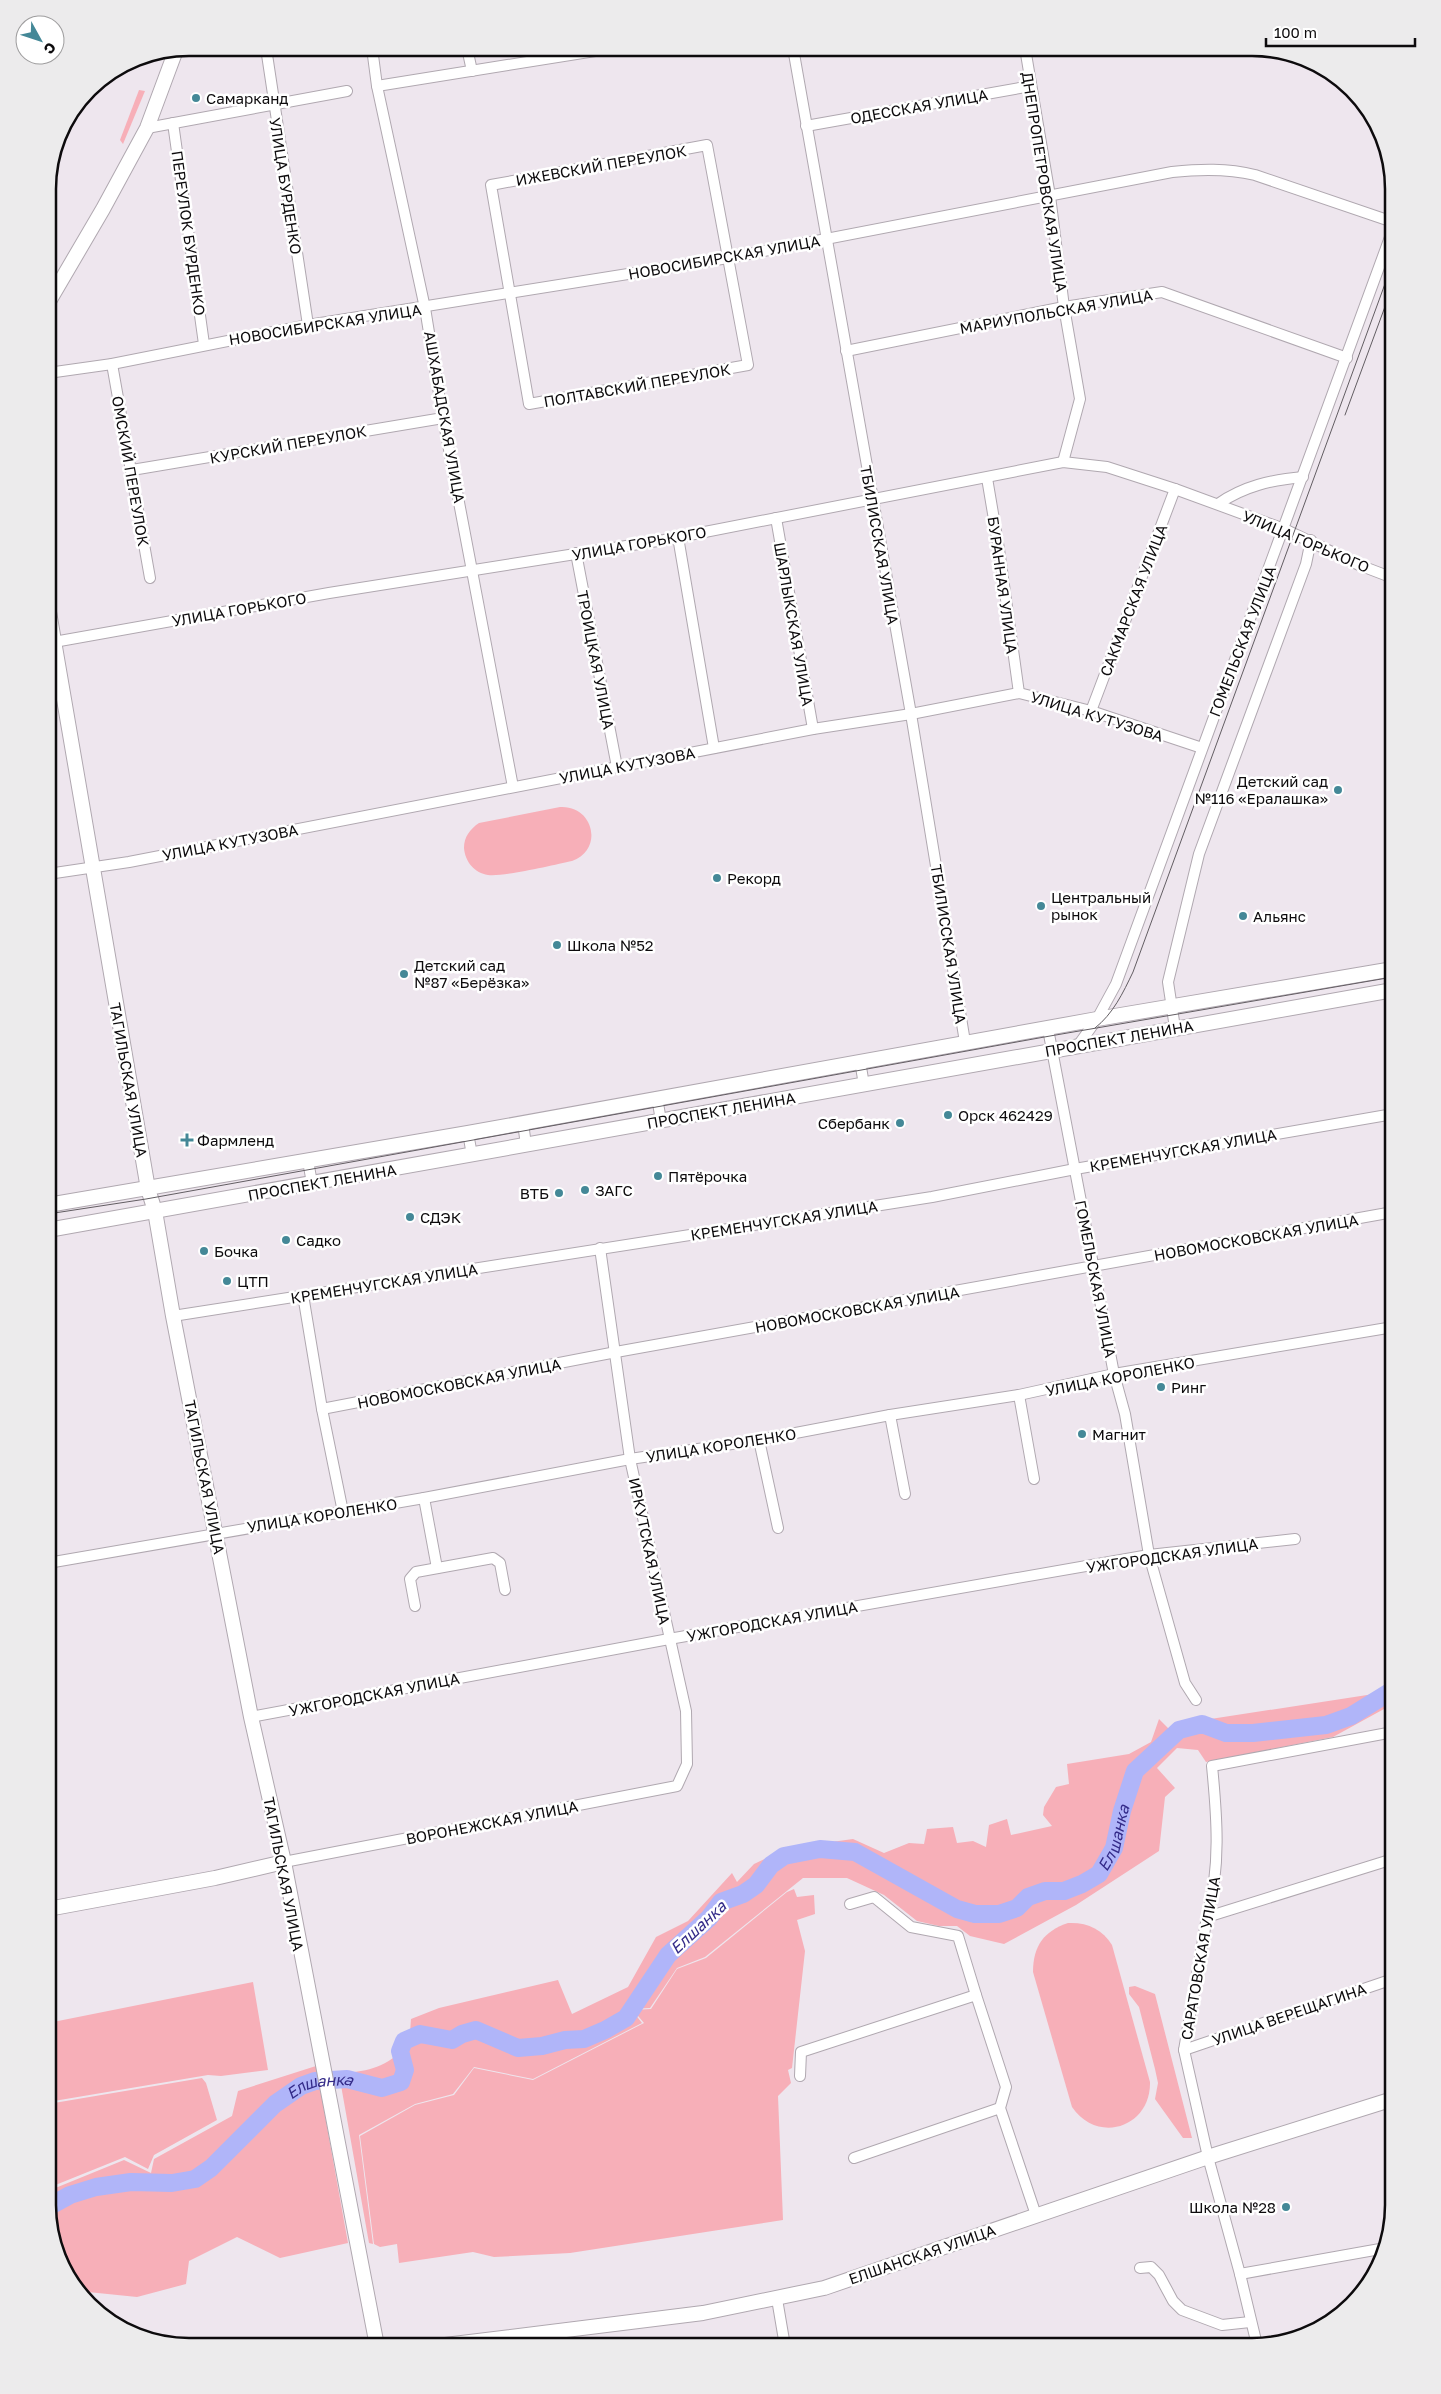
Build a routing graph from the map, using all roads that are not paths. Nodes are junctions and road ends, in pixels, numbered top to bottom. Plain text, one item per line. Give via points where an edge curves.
1 (267, 56) edge
2 (373, 56) edge
3 (469, 56) edge
4 (562, 56) edge
5 (173, 57) edge
6 (794, 57) edge
7 (1026, 57) edge
8 (472, 71) junction
9 (377, 86) junction
10 (1031, 86) junction
11 (347, 91) dead end
12 (273, 103) junction
13 (173, 123) junction
14 (806, 126) junction
15 (147, 128) junction
16 (1050, 196) junction
17 (1385, 219) edge
18 (826, 239) junction
19 (1385, 253) edge
20 (728, 258) junction
21 (57, 288) edge
22 (510, 293) junction
23 (1064, 307) junction
24 (425, 308) junction
25 (308, 325) junction
26 (204, 344) junction
27 (846, 351) junction
28 (1346, 358) junction
29 (112, 364) junction
30 (57, 372) edge
31 (443, 418) junction
32 (1062, 462) junction
33 (132, 470) junction
34 (987, 478) junction
35 (1303, 478) junction
36 (1175, 489) junction
37 (872, 500) junction
38 (1218, 504) junction
39 (776, 518) junction
40 (1284, 529) junction
41 (678, 537) junction
42 (1310, 540) junction
43 (576, 553) junction
44 (473, 569) junction
45 (1385, 575) edge
46 (150, 578) dead end
47 (57, 642) edge
48 (57, 658) edge
49 (1019, 692) junction
50 (1091, 711) junction
51 (911, 714) junction
52 (813, 729) junction
53 (714, 748) junction
54 (1202, 748) junction
55 (617, 767) junction
56 (513, 787) junction
57 (93, 868) junction
58 (57, 873) edge
59 (1385, 971) edge
60 (1385, 992) edge
61 (1172, 1007) junction
62 (1097, 1018) junction
63 (1175, 1028) junction
64 (1048, 1029) junction
65 (965, 1042) junction
66 (1077, 1047) junction
67 (1053, 1050) junction
68 (860, 1061) junction
69 (864, 1085) junction
70 (657, 1098) junction
71 (1385, 1116) edge
72 (661, 1121) junction
73 (523, 1122) junction
74 (468, 1133) junction
75 (526, 1145) junction
76 (472, 1155) junction
77 (308, 1160) junction
78 (1075, 1169) junction
79 (312, 1183) junction
80 (148, 1189) junction
81 (56, 1204) edge
82 (155, 1211) junction
83 (1385, 1214) edge
84 (56, 1228) edge
85 (600, 1248) junction
86 (1094, 1266) junction
87 (304, 1295) junction
88 (173, 1316) junction
89 (1385, 1329) edge
90 (616, 1352) junction
91 (1114, 1374) junction
92 (1019, 1395) junction
93 (322, 1409) junction
94 (890, 1415) junction
95 (759, 1440) junction
96 (630, 1459) junction
97 (1034, 1479) dead end
98 (906, 1494) dead end
99 (424, 1498) junction
100 (342, 1512) junction
101 (778, 1528) dead end
102 (217, 1532) junction
103 (1295, 1539) dead end
104 (1149, 1555) junction
105 (56, 1561) edge
106 (437, 1568) junction
107 (505, 1590) dead end
108 (415, 1606) dead end
109 (669, 1639) junction
110 (1196, 1700) dead end
111 (251, 1717) junction
112 (1385, 1734) edge
113 (688, 1764) joint
114 (284, 1862) junction
115 (1385, 1862) edge
116 (850, 1904) dead end
117 (56, 1907) edge
118 (1207, 1917) junction
119 (1385, 1982) edge
120 (976, 1995) junction
121 (1184, 2050) junction
122 (800, 2076) dead end
123 (1385, 2102) edge
124 (1000, 2108) junction
125 (1208, 2157) junction
126 (854, 2158) dead end
127 (1036, 2215) junction
128 (1377, 2250) edge
129 (1140, 2268) dead end
130 (1240, 2274) junction
131 (777, 2299) junction
132 (1250, 2322) junction
133 (375, 2337) edge
134 (507, 2337) edge
135 (784, 2338) edge
136 (1254, 2338) edge

1 - 12 street, УЛИЦА БУРДЕНКО
2 - 9 street, АШХАБАДСКАЯ УЛИЦА
3 - 8 street
4 - 8 street
5 - 15 main road
6 - 14 street, ТБИЛИССКАЯ УЛИЦА
7 - 10 street, ДНЕПРОПЕТРОВСКАЯ УЛИЦА
8 - 9 street
9 - 24 street, АШХАБАДСКАЯ УЛИЦА
10 - 14 street, ОДЕССКАЯ УЛИЦА
10 - 16 street, ДНЕПРОПЕТРОВСКАЯ УЛИЦА
11 - 12 street
12 - 13 street
12 - 25 street, УЛИЦА БУРДЕНКО
13 - 15 street
13 - 26 street, ПЕРЕУЛОК БУРДЕНКО
14 - 18 street, ТБИЛИССКАЯ УЛИЦА
15 - 21 main road
16 - 17 street, НОВОСИБИРСКАЯ УЛИЦА via 1172,172 1232,170
16 - 18 street, НОВОСИБИРСКАЯ УЛИЦА
16 - 23 street, ДНЕПРОПЕТРОВСКАЯ УЛИЦА
18 - 20 street, НОВОСИБИРСКАЯ УЛИЦА
18 - 27 street, ТБИЛИССКАЯ УЛИЦА
19 - 28 street, ГОМЕЛЬСКАЯ УЛИЦА
20 - 22 street, НОВОСИБИРСКАЯ УЛИЦА
20 - 22 street, ПОЛТАВСКИЙ ПЕРЕУЛОК via 748,365 529,404
20 - 22 street, ИЖЕВСКИЙ ПЕРЕУЛОК via 707,145 491,185
22 - 24 street, НОВОСИБИРСКАЯ УЛИЦА
23 - 27 street, МАРИУПОЛЬСКАЯ УЛИЦА
23 - 28 street, МАРИУПОЛЬСКАЯ УЛИЦА via 1162,292
23 - 32 street, ДНЕПРОПЕТРОВСКАЯ УЛИЦА via 1080,399
24 - 25 street, НОВОСИБИРСКАЯ УЛИЦА
24 - 31 street, АШХАБАДСКАЯ УЛИЦА
25 - 26 street, НОВОСИБИРСКАЯ УЛИЦА
26 - 29 street, НОВОСИБИРСКАЯ УЛИЦА
27 - 37 street, ТБИЛИССКАЯ УЛИЦА
28 - 35 street, ГОМЕЛЬСКАЯ УЛИЦА
29 - 30 street, НОВОСИБИРСКАЯ УЛИЦА
29 - 33 street, ОМСКИЙ ПЕРЕУЛОК
31 - 33 street, КУРСКИЙ ПЕРЕУЛОК
31 - 44 street, АШХАБАДСКАЯ УЛИЦА
32 - 34 street, УЛИЦА ГОРЬКОГО
32 - 36 street, УЛИЦА ГОРЬКОГО via 1107,467
33 - 46 street, ОМСКИЙ ПЕРЕУЛОК
34 - 37 street, УЛИЦА ГОРЬКОГО
34 - 49 street, БУРАННАЯ УЛИЦА
35 - 38 street, УЛИЦА ГОРЬКОГО via 1260,483
35 - 40 street, ГОМЕЛЬСКАЯ УЛИЦА
36 - 38 street, УЛИЦА ГОРЬКОГО
36 - 50 street, САКМАРСКАЯ УЛИЦА
37 - 39 street, УЛИЦА ГОРЬКОГО
37 - 51 street, ТБИЛИССКАЯ УЛИЦА
38 - 40 street, УЛИЦА ГОРЬКОГО
39 - 41 street, УЛИЦА ГОРЬКОГО
39 - 52 street, ШАРЛЫКСКАЯ УЛИЦА
40 - 42 street, УЛИЦА ГОРЬКОГО
40 - 54 street, ГОМЕЛЬСКАЯ УЛИЦА
41 - 43 street, УЛИЦА ГОРЬКОГО
41 - 53 street
42 - 45 street, УЛИЦА ГОРЬКОГО via 1360,566
42 - 61 street via 1306,564 1199,854 1168,982
43 - 44 street, УЛИЦА ГОРЬКОГО
43 - 55 street, ТРОИЦКАЯ УЛИЦА
44 - 47 street, УЛИЦА ГОРЬКОГО
44 - 56 street, АШХАБАДСКАЯ УЛИЦА
48 - 57 main road, ТАГИЛЬСКАЯ УЛИЦА
49 - 50 street, УЛИЦА КУТУЗОВА
49 - 51 street, УЛИЦА КУТУЗОВА
50 - 54 street, УЛИЦА КУТУЗОВА
51 - 52 street, УЛИЦА КУТУЗОВА
51 - 65 street, ТБИЛИССКАЯ УЛИЦА
52 - 53 street, УЛИЦА КУТУЗОВА
53 - 55 street, УЛИЦА КУТУЗОВА
54 - 62 street, ГОМЕЛЬСКАЯ УЛИЦА via 1116,984
55 - 56 street, УЛИЦА КУТУЗОВА
56 - 57 street, УЛИЦА КУТУЗОВА
57 - 58 street, УЛИЦА КУТУЗОВА
57 - 80 main road, ТАГИЛЬСКАЯ УЛИЦА
59 - 61 main road, ПРОСПЕКТ ЛЕНИНА
60 - 63 main road, ПРОСПЕКТ ЛЕНИНА
61 - 62 main road, ПРОСПЕКТ ЛЕНИНА
61 - 63 street
62 - 64 main road, ПРОСПЕКТ ЛЕНИНА
62 - 66 street, ГОМЕЛЬСКАЯ УЛИЦА
63 - 66 main road, ПРОСПЕКТ ЛЕНИНА
64 - 65 main road, ПРОСПЕКТ ЛЕНИНА
64 - 67 street, ГОМЕЛЬСКАЯ УЛИЦА
65 - 68 main road, ПРОСПЕКТ ЛЕНИНА
66 - 67 main road, ПРОСПЕКТ ЛЕНИНА
67 - 69 main road, ПРОСПЕКТ ЛЕНИНА
67 - 78 street, ГОМЕЛЬСКАЯ УЛИЦА
68 - 69 street
68 - 70 main road, ПРОСПЕКТ ЛЕНИНА
69 - 72 main road, ПРОСПЕКТ ЛЕНИНА
70 - 72 street
70 - 73 main road, ПРОСПЕКТ ЛЕНИНА
71 - 78 street, КРЕМЕНЧУГСКАЯ УЛИЦА
72 - 75 main road, ПРОСПЕКТ ЛЕНИНА
73 - 74 main road, ПРОСПЕКТ ЛЕНИНА
73 - 75 street
74 - 76 street
74 - 77 main road, ПРОСПЕКТ ЛЕНИНА
75 - 76 main road, ПРОСПЕКТ ЛЕНИНА
76 - 79 main road, ПРОСПЕКТ ЛЕНИНА
77 - 79 street
77 - 80 main road, ПРОСПЕКТ ЛЕНИНА
78 - 85 street, КРЕМЕНЧУГСКАЯ УЛИЦА via 932,1198
78 - 86 street, ГОМЕЛЬСКАЯ УЛИЦА
79 - 82 main road, ПРОСПЕКТ ЛЕНИНА
80 - 81 main road, ПРОСПЕКТ ЛЕНИНА
80 - 82 main road, ТАГИЛЬСКАЯ УЛИЦА
82 - 84 main road, ПРОСПЕКТ ЛЕНИНА
82 - 88 main road, ТАГИЛЬСКАЯ УЛИЦА
83 - 86 street, НОВОМОСКОВСКАЯ УЛИЦА
85 - 87 street, КРЕМЕНЧУГСКАЯ УЛИЦА
85 - 90 street, ИРКУТСКАЯ УЛИЦА
86 - 90 street, НОВОМОСКОВСКАЯ УЛИЦА
86 - 91 street, ГОМЕЛЬСКАЯ УЛИЦА
87 - 88 street, КРЕМЕНЧУГСКАЯ УЛИЦА
87 - 93 street
88 - 102 main road, ТАГИЛЬСКАЯ УЛИЦА
89 - 91 street, УЛИЦА КОРОЛЕНКО
90 - 93 street, НОВОМОСКОВСКАЯ УЛИЦА
90 - 96 street, ИРКУТСКАЯ УЛИЦА
91 - 92 street, УЛИЦА КОРОЛЕНКО
91 - 104 street, ГОМЕЛЬСКАЯ УЛИЦА via 1125,1414
92 - 94 street, УЛИЦА КОРОЛЕНКО
92 - 97 street
93 - 100 street
94 - 95 street, УЛИЦА КОРОЛЕНКО
94 - 98 street
95 - 96 street, УЛИЦА КОРОЛЕНКО
95 - 101 street
96 - 99 street, УЛИЦА КОРОЛЕНКО
96 - 109 street, ИРКУТСКАЯ УЛИЦА
99 - 100 street, УЛИЦА КОРОЛЕНКО
99 - 106 street
100 - 102 street, УЛИЦА КОРОЛЕНКО
102 - 105 street, УЛИЦА КОРОЛЕНКО
102 - 111 main road, ТАГИЛЬСКАЯ УЛИЦА
103 - 104 street, УЖГОРОДСКАЯ УЛИЦА
104 - 109 street, УЖГОРОДСКАЯ УЛИЦА
104 - 110 street, ГОМЕЛЬСКАЯ УЛИЦА via 1185,1683
106 - 107 street via 493,1558 500,1563
106 - 108 street via 416,1572 410,1579
109 - 111 street, УЖГОРОДСКАЯ УЛИЦА
109 - 113 street, ИРКУТСКАЯ УЛИЦА via 686,1711
111 - 114 main road, ТАГИЛЬСКАЯ УЛИЦА
112 - 118 street, САРАТОВСКАЯ УЛИЦА via 1212,1766 1218,1831 1213,1896
113 - 114 street, ВОРОНЕЖСКАЯ УЛИЦА via 678,1786
114 - 117 main road
114 - 133 main road, ТАГИЛЬСКАЯ УЛИЦА
115 - 118 street
116 - 120 street via 874,1897 911,1927 958,1936
118 - 121 street, САРАТОВСКАЯ УЛИЦА
119 - 121 street, УЛИЦА ВЕРЕЩАГИНА
120 - 122 street via 801,2052
120 - 124 street via 1006,2087
121 - 125 street, САРАТОВСКАЯ УЛИЦА
123 - 125 main road, ЕЛШАНСКАЯ УЛИЦА
124 - 126 street
124 - 127 street
125 - 127 main road, ЕЛШАНСКАЯ УЛИЦА
125 - 130 street, САРАТОВСКАЯ УЛИЦА
127 - 131 main road, ЕЛШАНСКАЯ УЛИЦА via 834,2285
128 - 130 street
129 - 132 street via 1150,2267 1160,2275 1173,2301 1182,2310 1222,2325
130 - 132 street, САРАТОВСКАЯ УЛИЦА
131 - 134 main road, ЕЛШАНСКАЯ УЛИЦА via 703,2313
131 - 135 street
132 - 136 street, САРАТОВСКАЯ УЛИЦА

